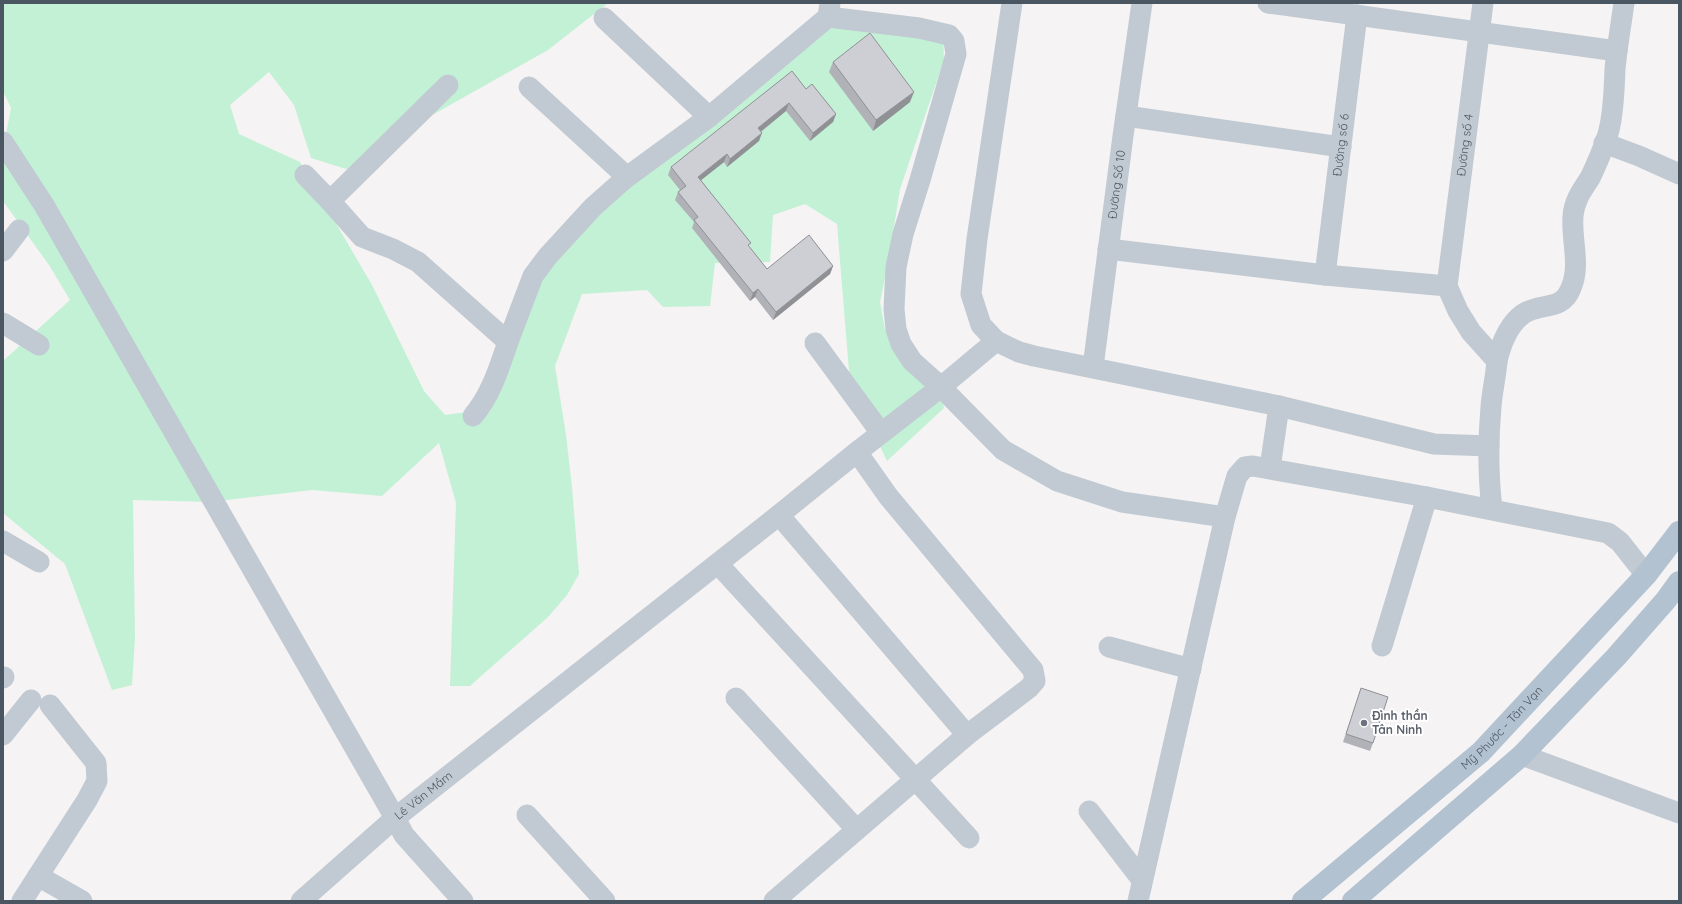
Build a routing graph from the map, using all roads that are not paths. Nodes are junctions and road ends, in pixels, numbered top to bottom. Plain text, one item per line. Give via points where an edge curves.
1 (1012, 3) edge
2 (1142, 3) edge
3 (1268, 3) edge
4 (1483, 3) edge
5 (1624, 3) edge
6 (829, 10) edge
7 (1357, 15) junction
8 (604, 18) dead end
9 (1479, 32) junction
10 (1617, 51) junction
11 (448, 85) dead end
12 (529, 87) dead end
13 (1126, 116) junction
14 (709, 117) junction
15 (3, 142) edge
16 (1604, 143) junction
17 (1341, 147) junction
18 (1679, 174) edge
19 (305, 175) dead end
20 (627, 177) junction
21 (330, 201) junction
22 (19, 230) dead end
23 (1108, 249) junction
24 (3, 252) edge
25 (1325, 275) junction
26 (1447, 286) junction
27 (3, 324) edge
28 (508, 342) junction
29 (996, 342) junction
30 (815, 343) dead end
31 (39, 345) dead end
32 (1497, 361) junction
33 (1093, 367) junction
34 (941, 387) junction
35 (1279, 406) junction
36 (473, 416) dead end
37 (881, 433) junction
38 (1488, 446) junction
39 (857, 452) junction
40 (1270, 468) junction
41 (1427, 497) junction
42 (1492, 509) junction
43 (779, 516) junction
44 (1225, 517) junction
45 (1679, 532) edge
46 (3, 541) edge
47 (39, 562) dead end
48 (718, 564) junction
49 (1646, 575) junction
50 (1679, 582) edge
51 (1382, 646) dead end
52 (1109, 647) dead end
53 (1191, 669) junction
54 (736, 698) dead end
55 (3, 735) edge
56 (967, 735) junction
57 (1522, 755) junction
58 (914, 779) junction
59 (1089, 811) dead end
60 (1679, 813) edge
61 (527, 815) dead end
62 (395, 818) junction
63 (856, 829) junction
64 (968, 838) dead end
65 (38, 876) junction
66 (1142, 880) junction
67 (22, 901) edge
68 (82, 901) edge
69 (301, 901) edge
70 (463, 901) edge
71 (606, 901) edge
72 (774, 901) edge
73 (1138, 901) edge
74 (1303, 901) edge
75 (1353, 901) edge

1 - 29 street via 971,294 981,325
2 - 13 street, Đường Số 10
3 - 7 street
4 - 9 street, Đường số 4
5 - 10 street
6 - 14 street
6 - 34 street via 950,35 954,41 956,54 903,234 896,267 894,309 901,344 912,361
7 - 9 street
7 - 17 street, Đường số 6
8 - 14 street
9 - 10 street
9 - 26 street, Đường số 4
10 - 16 street via 1613,109
11 - 21 street
12 - 20 street
13 - 17 street
13 - 23 street, Đường Số 10
14 - 20 street
15 - 62 street via 44,204
16 - 18 street
16 - 32 street via 1590,177 1576,201 1573,216 1576,262 1568,296 1561,303 1523,314 1510,328
17 - 25 street, Đường số 6
19 - 21 street
20 - 28 street via 593,207 533,276
21 - 28 street via 362,236 418,262
22 - 24 street
23 - 25 street
23 - 33 street, Đường Số 10
25 - 26 street
26 - 32 street via 1471,332
27 - 31 street
28 - 36 street via 496,378 483,404
29 - 33 street via 1019,352
29 - 34 street, Lê Văn Mầm
30 - 37 street
32 - 38 street
33 - 35 street
34 - 37 street, Lê Văn Mầm
34 - 44 street via 1004,450 1058,481 1122,502
35 - 38 street via 1434,444
35 - 40 street
37 - 39 street, Lê Văn Mầm
38 - 42 street
39 - 43 street, Lê Văn Mầm
39 - 56 street via 892,501 1033,670 1035,681 1029,688
40 - 41 street
40 - 44 street via 1245,467 1237,476
41 - 42 street
41 - 51 street
42 - 49 street via 1608,533 1620,542
43 - 48 street, Lê Văn Mầm
43 - 56 street
44 - 53 street
45 - 49 main road, Mỹ Phước - Tân Vạn
46 - 47 street
48 - 58 street
48 - 62 street, Lê Văn Mầm
49 - 74 main road, Mỹ Phước - Tân Vạn via 1481,752
50 - 57 main road via 1616,657
52 - 53 street
53 - 66 street
54 - 63 street
55 - 65 street via 40,702 96,763 97,781
56 - 58 street
57 - 60 street
57 - 75 main road
58 - 63 street
58 - 64 street
59 - 66 street
61 - 71 street
62 - 69 street
62 - 70 street, Lê Văn Mầm via 408,839
63 - 72 street
65 - 67 street
65 - 68 street
66 - 73 street

